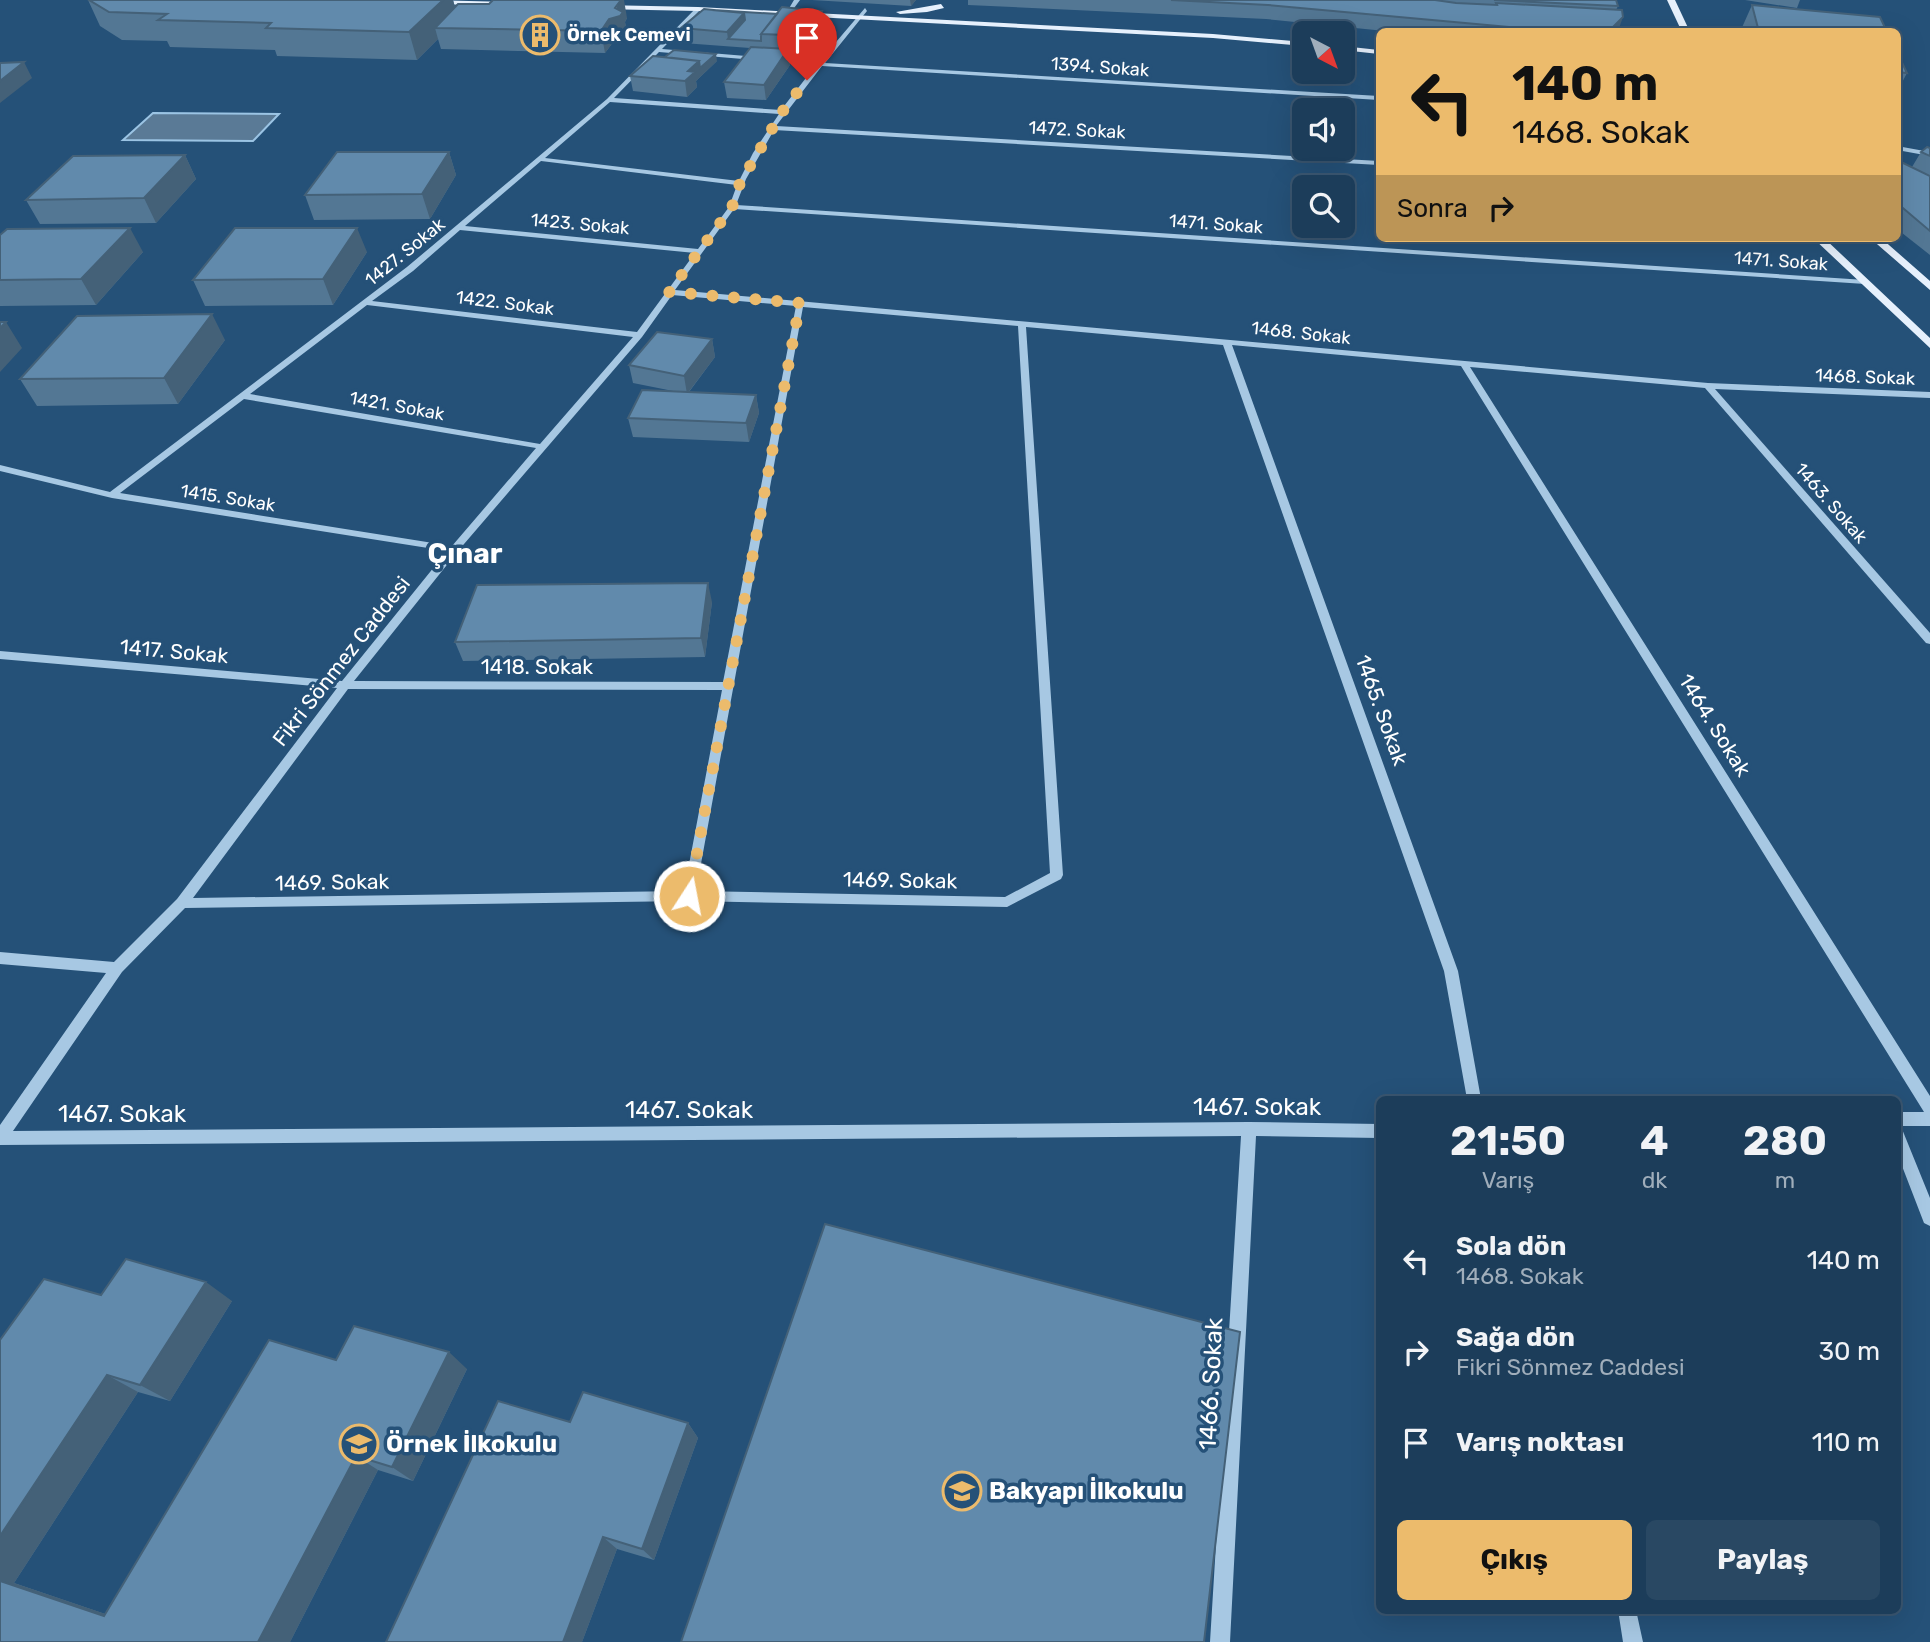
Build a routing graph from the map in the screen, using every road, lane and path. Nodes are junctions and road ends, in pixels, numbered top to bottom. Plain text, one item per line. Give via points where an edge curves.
1 (706, 0) edge
2 (1671, 0) edge
3 (425, 2) edge
4 (795, 3) edge
5 (944, 3) edge
6 (520, 5) edge
7 (588, 6) edge
8 (698, 9) junction
9 (787, 14) junction
10 (861, 14) junction
11 (1005, 26) junction
12 (1683, 28) edge
13 (1292, 43) edge
14 (1355, 49) edge
15 (658, 50) junction
16 (1376, 52) edge
17 (819, 64) junction
18 (1376, 98) edge
19 (609, 100) junction
20 (782, 112) junction
21 (773, 128) junction
22 (1901, 149) edge
23 (1930, 154) edge
24 (541, 159) junction
25 (1376, 163) edge
26 (740, 183) junction
27 (732, 207) junction
28 (459, 228) junction
29 (1822, 242) edge
30 (1879, 242) edge
31 (698, 251) junction
32 (1865, 282) junction
33 (1930, 287) edge
34 (669, 292) junction
35 (367, 303) junction
36 (800, 303) junction
37 (1022, 323) junction
38 (639, 335) junction
39 (1226, 341) junction
40 (1930, 344) edge
41 (1464, 364) junction
42 (1708, 386) junction
43 (1930, 395) edge
44 (244, 397) junction
45 (544, 447) junction
46 (0, 468) edge
47 (112, 495) junction
48 (454, 549) junction
49 (1930, 640) edge
50 (0, 655) edge
51 (345, 685) junction
52 (728, 686) junction
53 (689, 896) junction
54 (182, 903) junction
55 (0, 958) edge
56 (117, 968) junction
57 (1473, 1096) edge
58 (1930, 1109) edge
59 (1901, 1119) edge
60 (1930, 1119) edge
61 (1249, 1129) junction
62 (1376, 1131) edge
63 (0, 1137) edge
64 (1901, 1144) edge
65 (1930, 1218) edge
66 (1628, 1614) edge
67 (1220, 1642) edge
68 (1633, 1642) edge

1 - 4 main road
2 - 12 main road
3 - 6 main road
4 - 9 street
4 - 10 main road
5 - 10 main road via 910,12
5 - 11 main road via 953,12
7 - 8 main road
8 - 9 main road
8 - 15 street, 1427. Sokak
9 - 10 main road
10 - 11 main road
10 - 17 street, Fikri Sönmez Caddesi
11 - 13 main road
14 - 16 main road
15 - 17 street, 1394. Sokak
15 - 19 street, 1427. Sokak
17 - 18 street, 1394. Sokak
17 - 20 street, Fikri Sönmez Caddesi
19 - 20 street
19 - 24 street, 1427. Sokak
20 - 21 street, Fikri Sönmez Caddesi
21 - 25 street, 1472. Sokak
21 - 26 street, Fikri Sönmez Caddesi
22 - 23 street
24 - 26 street
24 - 28 street, 1427. Sokak
26 - 27 street, Fikri Sönmez Caddesi
27 - 31 street, Fikri Sönmez Caddesi
27 - 32 street, 1471. Sokak
28 - 31 street, 1423. Sokak
28 - 35 street, 1427. Sokak
29 - 32 main road
30 - 33 main road
31 - 34 street, Fikri Sönmez Caddesi
32 - 40 main road
34 - 36 street, 1468. Sokak
34 - 38 street, Fikri Sönmez Caddesi
35 - 38 street, 1422. Sokak
35 - 44 street, 1427. Sokak
36 - 37 street, 1468. Sokak
36 - 52 street
37 - 39 street, 1468. Sokak
37 - 53 street, 1469. Sokak via 1057,875 1007,902
38 - 45 street, Fikri Sönmez Caddesi
39 - 41 street, 1468. Sokak
39 - 57 street, 1465. Sokak via 1451,971
41 - 42 street, 1468. Sokak
41 - 58 street, 1464. Sokak
42 - 43 street, 1468. Sokak
42 - 49 street, 1463. Sokak
44 - 45 street, 1421. Sokak
44 - 47 street, 1427. Sokak
45 - 48 street, Fikri Sönmez Caddesi
46 - 47 street, 1415. Sokak
47 - 48 street, 1415. Sokak
48 - 51 street, Fikri Sönmez Caddesi
50 - 51 street, 1417. Sokak
51 - 52 street, 1418. Sokak
51 - 54 street, Fikri Sönmez Caddesi
52 - 53 street
53 - 54 street, 1469. Sokak
54 - 56 street, Fikri Sönmez Caddesi
55 - 56 street
56 - 63 street, Fikri Sönmez Caddesi
59 - 60 street
61 - 62 street, 1467. Sokak
61 - 63 street, 1467. Sokak
61 - 67 street, 1466. Sokak
64 - 65 street
66 - 68 street

